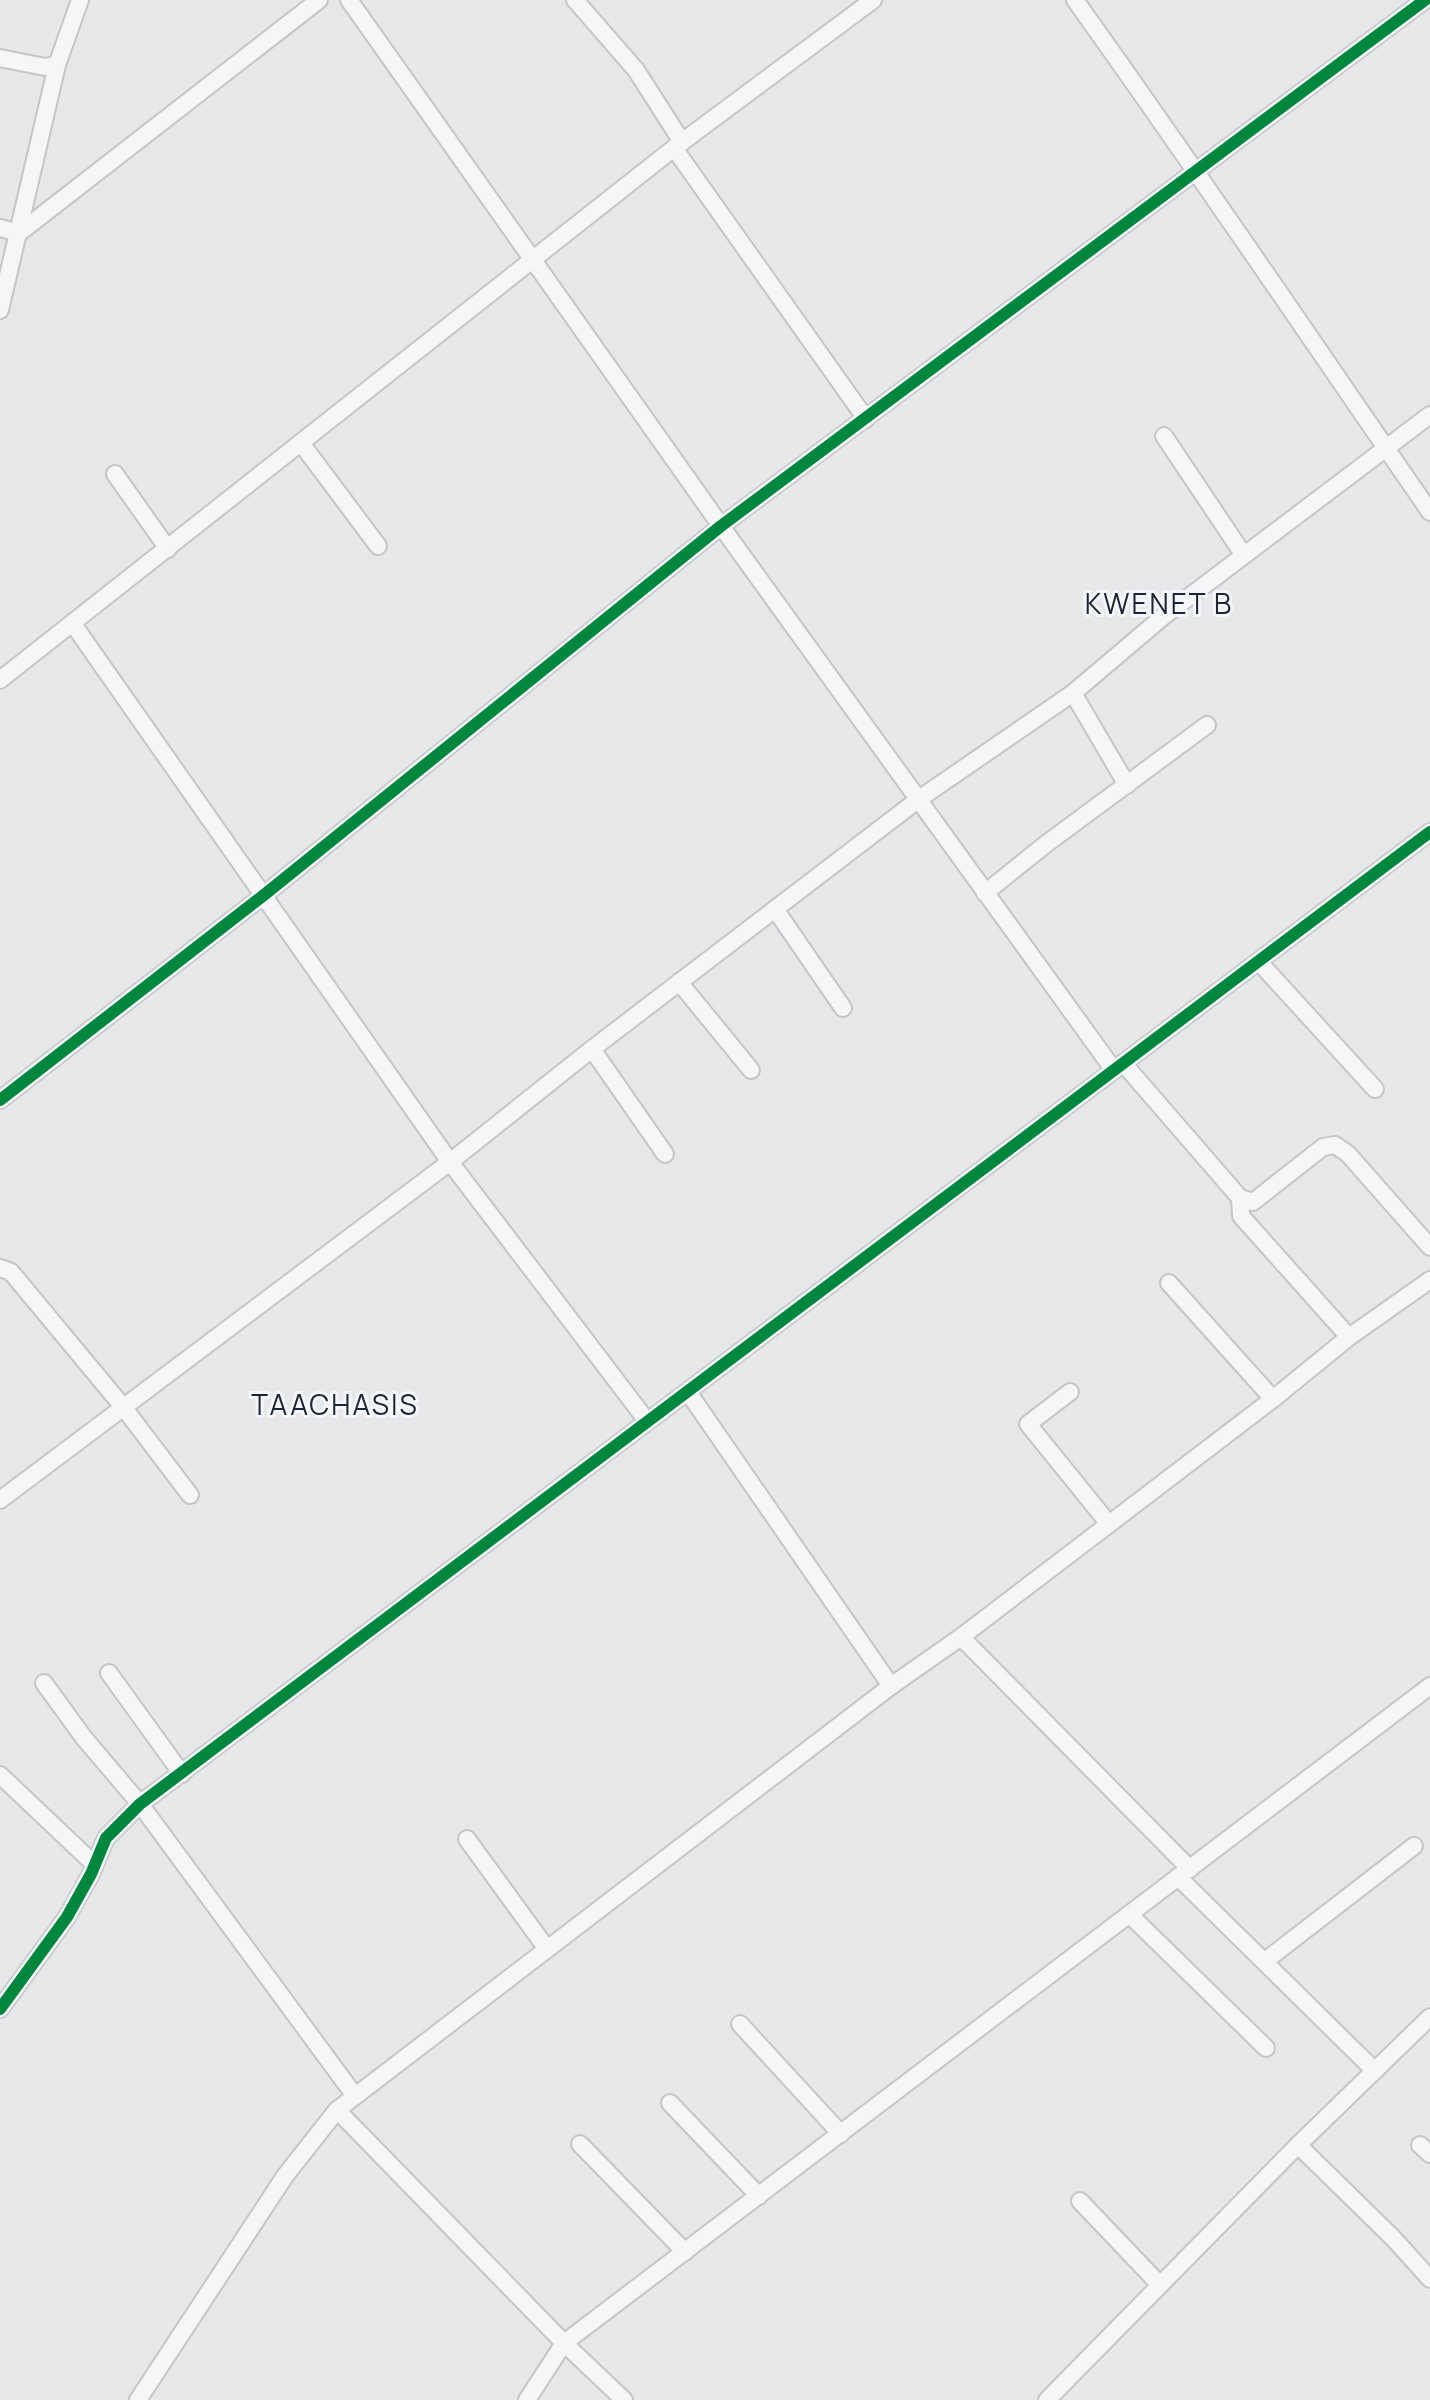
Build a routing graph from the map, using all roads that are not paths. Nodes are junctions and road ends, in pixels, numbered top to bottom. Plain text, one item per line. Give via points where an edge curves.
1 (80, 0) edge
2 (319, 0) edge
3 (349, 0) edge
4 (575, 0) edge
5 (873, 0) edge
6 (1075, 0) edge
7 (1425, 0) edge
8 (0, 58) edge
9 (57, 65) junction
10 (678, 145) junction
11 (1197, 170) junction
12 (0, 228) edge
13 (19, 233) junction
14 (533, 259) junction
15 (0, 310) edge
16 (1430, 415) edge
17 (866, 419) junction
18 (1164, 436) dead end
19 (301, 443) junction
20 (1386, 448) junction
21 (115, 474) dead end
22 (1430, 512) edge
23 (721, 526) junction
24 (378, 546) dead end
25 (168, 549) junction
26 (1243, 554) junction
27 (73, 624) junction
28 (0, 680) edge
29 (1073, 693) junction
30 (1207, 725) dead end
31 (1127, 785) junction
32 (919, 799) junction
33 (1430, 832) edge
34 (985, 893) junction
35 (264, 895) junction
36 (775, 909) junction
37 (1259, 962) junction
38 (679, 982) junction
39 (843, 1008) dead end
40 (592, 1049) junction
41 (1118, 1066) junction
42 (751, 1070) dead end
43 (1375, 1089) dead end
44 (0, 1100) edge
45 (665, 1154) dead end
46 (450, 1162) junction
47 (1240, 1198) junction
48 (1430, 1247) edge
49 (0, 1268) edge
50 (1169, 1283) dead end
51 (1428, 1285) edge
52 (1349, 1337) junction
53 (688, 1392) junction
54 (1070, 1392) dead end
55 (1273, 1399) junction
56 (124, 1408) junction
57 (647, 1421) junction
58 (190, 1495) dead end
59 (0, 1500) edge
60 (1109, 1524) junction
61 (961, 1637) junction
62 (109, 1673) dead end
63 (44, 1683) dead end
64 (891, 1686) junction
65 (1430, 1686) edge
66 (182, 1774) junction
67 (0, 1775) edge
68 (140, 1804) junction
69 (467, 1839) dead end
70 (1414, 1846) dead end
71 (94, 1864) junction
72 (1184, 1873) junction
73 (1129, 1914) junction
74 (547, 1949) junction
75 (1265, 1961) junction
76 (0, 2009) edge
77 (1430, 2019) edge
78 (740, 2024) dead end
79 (1266, 2048) dead end
80 (1375, 2071) junction
81 (355, 2096) junction
82 (670, 2103) dead end
83 (337, 2110) junction
84 (841, 2134) junction
85 (580, 2144) dead end
86 (1298, 2145) junction
87 (759, 2196) junction
88 (1080, 2201) dead end
89 (685, 2252) junction
90 (1430, 2279) edge
91 (1160, 2285) junction
92 (564, 2343) junction
93 (138, 2400) edge
94 (527, 2400) edge
95 (624, 2400) edge
96 (1047, 2400) edge

1 - 9 street
2 - 13 street
3 - 14 street
4 - 10 street via 636,70
5 - 10 street
6 - 11 street
7 - 11 street
8 - 9 street
9 - 13 street
10 - 14 street
10 - 17 street
11 - 17 street
11 - 20 street
12 - 13 street
13 - 15 street
14 - 19 street
14 - 23 street
16 - 20 street
17 - 23 street
18 - 26 street
19 - 24 street
19 - 25 street
20 - 22 street
20 - 26 street
21 - 25 street
23 - 32 street
23 - 35 street
25 - 27 street
26 - 29 street
27 - 28 street
27 - 35 street
29 - 31 street
29 - 32 street
30 - 31 street
31 - 34 street
32 - 34 street
32 - 36 street
33 - 37 street
34 - 41 street
35 - 44 street
35 - 46 street
36 - 38 street
36 - 39 street
37 - 41 street
37 - 43 street
38 - 40 street
38 - 42 street
40 - 45 street
40 - 46 street
41 - 47 street
41 - 53 street
46 - 56 street
46 - 57 street
47 - 48 street via 1253,1202 1323,1147 1335,1145
47 - 52 street via 1241,1216
49 - 56 street via 11,1272
50 - 55 street
51 - 52 street
52 - 55 street
53 - 57 street
53 - 64 street
54 - 60 street via 1028,1424
55 - 60 street
56 - 58 street
56 - 59 street
57 - 66 street
60 - 61 street
61 - 64 street
61 - 72 street
62 - 66 street
63 - 68 street
64 - 74 street
65 - 72 street
66 - 68 street
67 - 71 street
68 - 71 street via 106,1838
68 - 81 street
69 - 74 street
70 - 75 street
71 - 76 street via 67,1917
72 - 73 street
72 - 75 street
73 - 79 street
73 - 84 street
74 - 81 street
75 - 80 street
77 - 80 street
78 - 84 street
80 - 86 street
81 - 83 street
82 - 87 street
83 - 92 street
83 - 93 street via 285,2176
84 - 87 street
85 - 89 street
86 - 90 street
86 - 91 street
87 - 89 street
88 - 91 street
89 - 92 street
91 - 96 street
92 - 94 street
92 - 95 street

